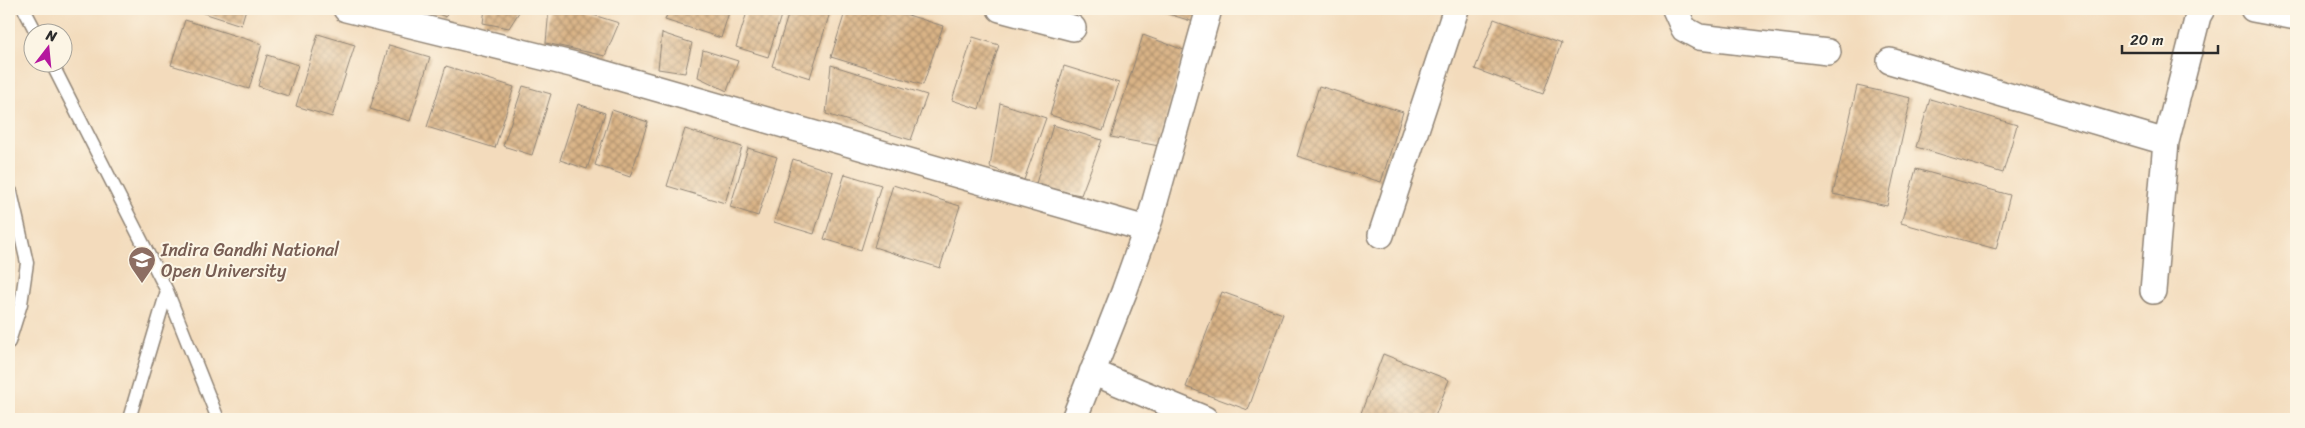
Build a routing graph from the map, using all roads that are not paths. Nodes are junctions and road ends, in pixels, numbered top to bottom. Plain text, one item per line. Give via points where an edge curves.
1 (24, 9) edge
2 (346, 9) edge
3 (1000, 9) edge
4 (1209, 9) edge
5 (1456, 9) edge
6 (1675, 9) edge
7 (2202, 9) edge
8 (2253, 9) edge
9 (2296, 17) edge
10 (31, 22) edge
11 (1073, 28) dead end
12 (1828, 52) dead end
13 (1890, 61) dead end
14 (56, 72) edge
15 (2166, 142) junction
16 (11, 192) dead end
17 (1146, 229) junction
18 (1381, 235) dead end
19 (167, 291) junction
20 (2153, 291) dead end
21 (9, 342) edge
22 (1092, 372) junction
23 (129, 419) edge
24 (218, 419) edge
25 (1074, 419) edge
26 (1205, 419) edge

1 - 10 lane
2 - 17 street via 575,65
3 - 11 street
4 - 17 street
5 - 18 street
6 - 12 street via 1684,29 1699,37
7 - 15 street
8 - 9 street
13 - 15 street
14 - 19 lane
15 - 20 street
16 - 21 lane via 27,263 21,304
17 - 22 street
19 - 23 lane
19 - 24 lane
22 - 25 street
22 - 26 street

